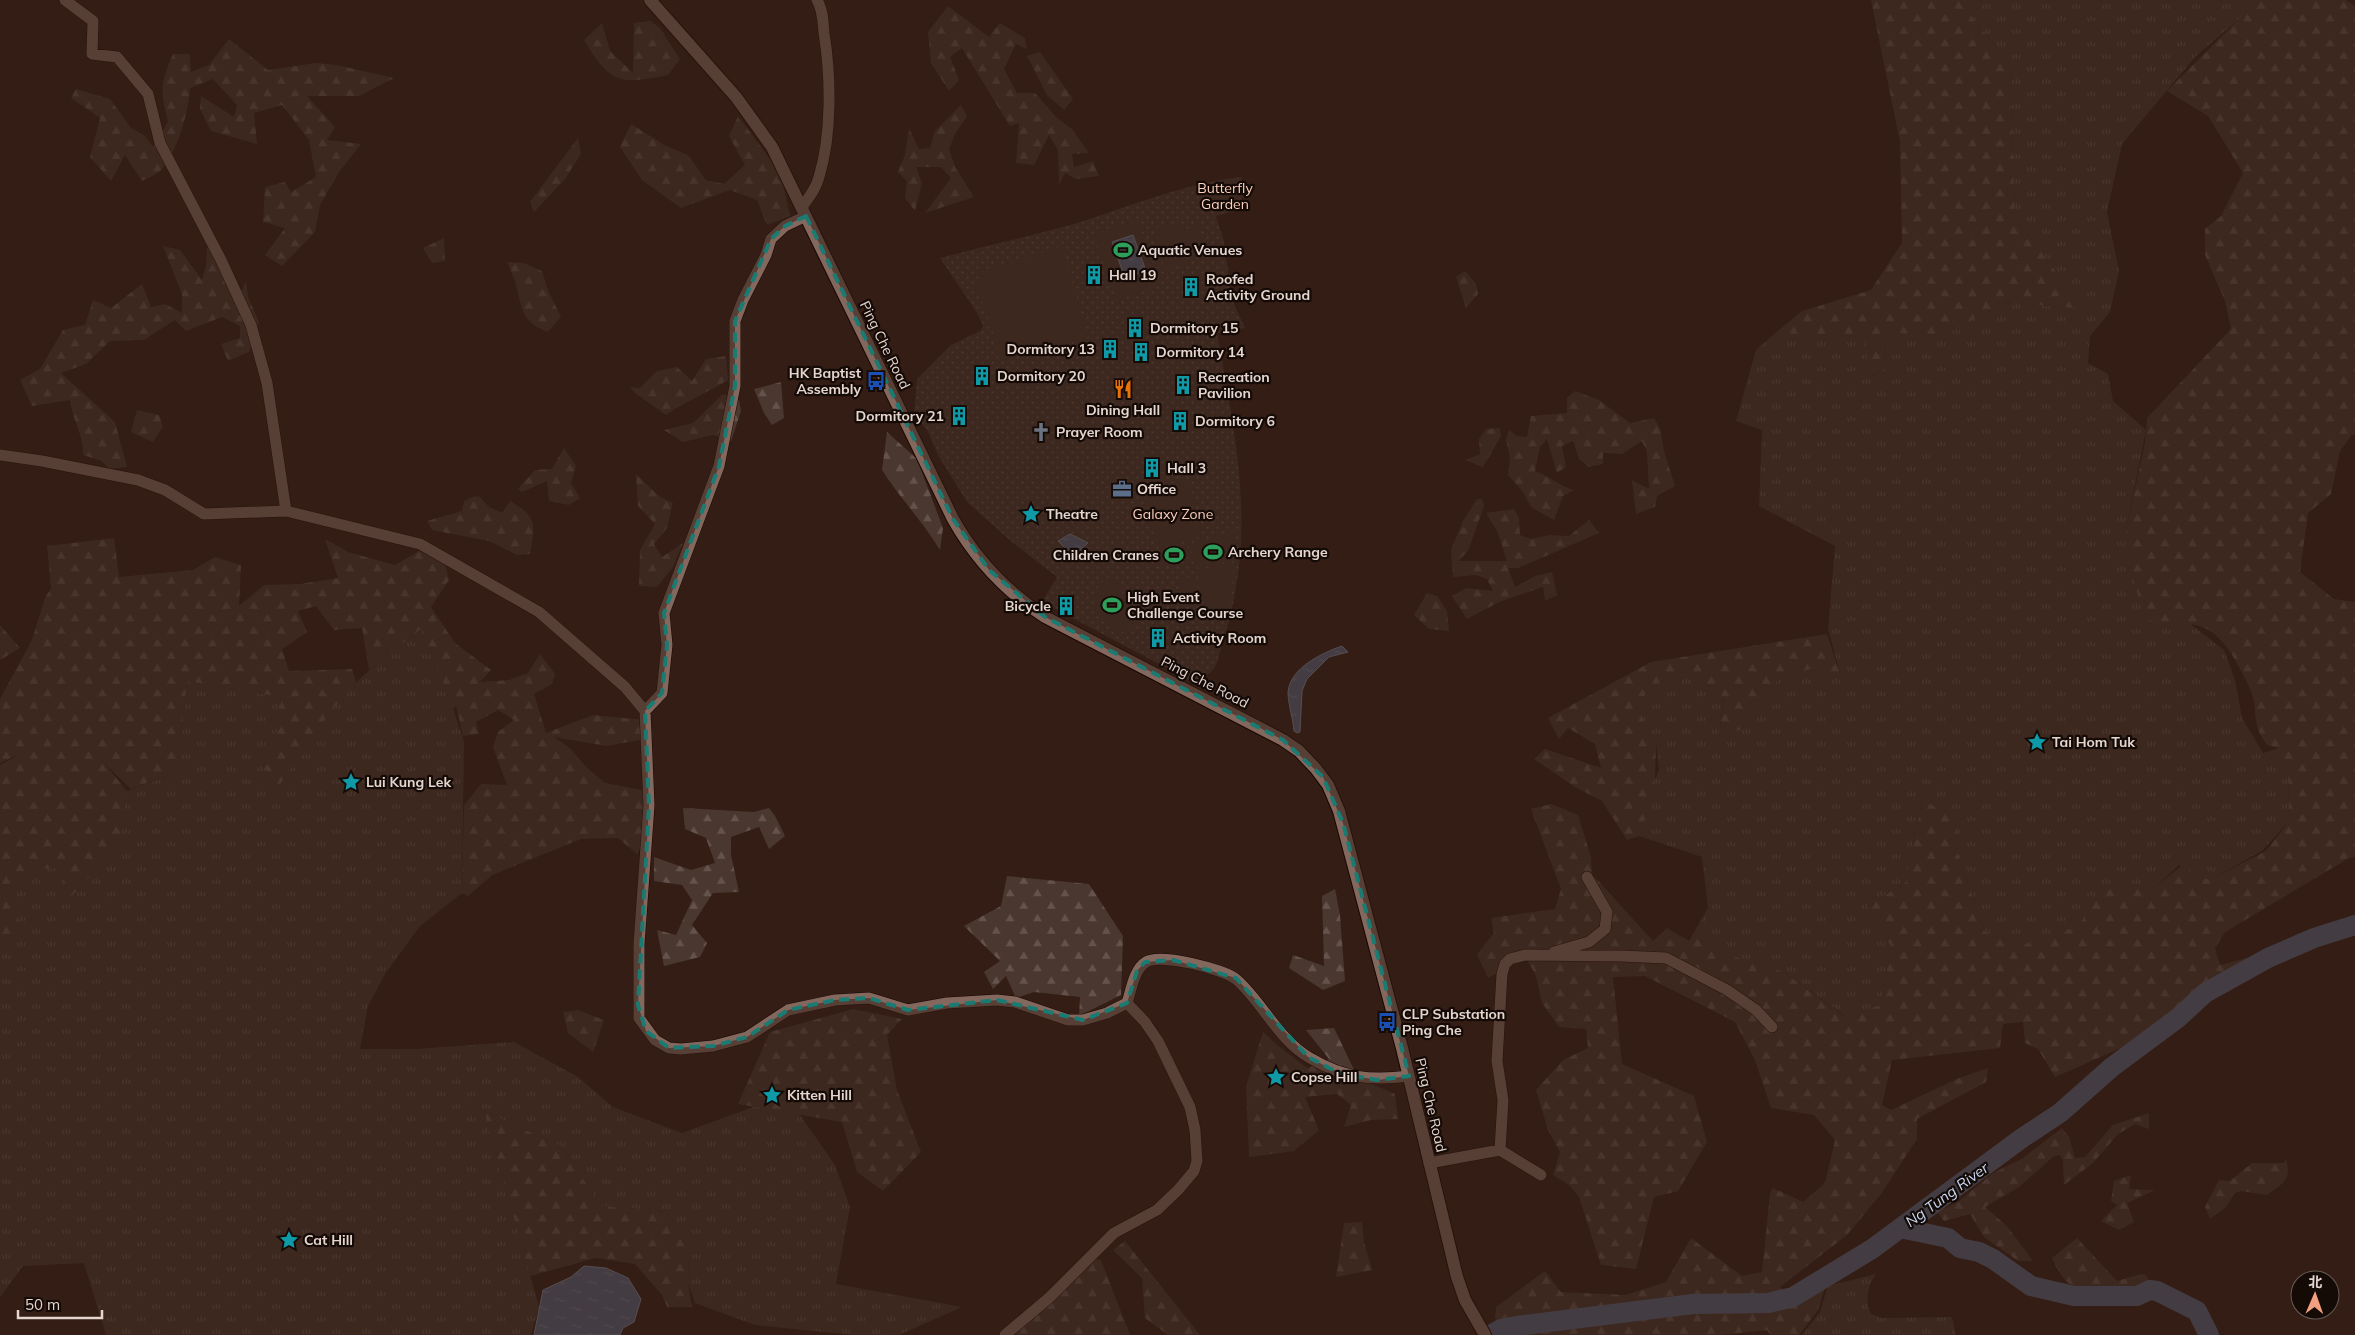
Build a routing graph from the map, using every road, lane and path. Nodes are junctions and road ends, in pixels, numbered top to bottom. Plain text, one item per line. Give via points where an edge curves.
1 (65, 0) edge
2 (650, 0) edge
3 (817, 0) edge
4 (804, 211) junction
5 (0, 455) edge
6 (286, 510) junction
7 (645, 711) junction
8 (1587, 878) dead end
9 (1543, 955) junction
10 (1127, 1003) junction
11 (1772, 1027) dead end
12 (1408, 1076) junction
13 (1500, 1150) junction
14 (1429, 1163) junction
15 (1541, 1176) dead end
16 (1005, 1335) edge
17 (1485, 1335) edge

1 - 6 street via 93,21 92,54 118,57 148,94 160,143 251,325 267,383
2 - 4 street, Ping Che Road via 759,126
3 - 4 street via 828,60 829,103 821,171
4 - 7 street via 771,239 735,322 735,386 719,466 664,613 667,644 662,694
4 - 12 street, Ping Che Road via 953,519 989,570 1020,600 1050,620 1283,740 1305,756 1323,777 1343,823
5 - 6 street via 138,480 165,490 204,514
6 - 7 street via 420,544 539,612 625,687
7 - 10 street via 649,805 638,1005 639,1018 655,1040 669,1048 713,1046 747,1037 788,1010 835,1000 869,998 908,1010 997,1000 1015,1002 1068,1020 1083,1020
8 - 9 street via 1606,912 1605,929 1589,942
9 - 11 street via 1666,958 1727,990 1756,1010
9 - 13 street via 1515,957 1505,964 1502,974 1498,1061 1503,1100
10 - 12 street via 1138,971 1145,962 1173,960 1198,965 1236,978 1285,1036 1308,1057 1341,1074 1378,1080
10 - 16 street via 1158,1041 1190,1107 1197,1147 1195,1166 1178,1190 1157,1210 1114,1232 1050,1297
12 - 14 street, Ping Che Road
13 - 14 street
13 - 15 street
14 - 17 street, Ping Che Road via 1457,1278

